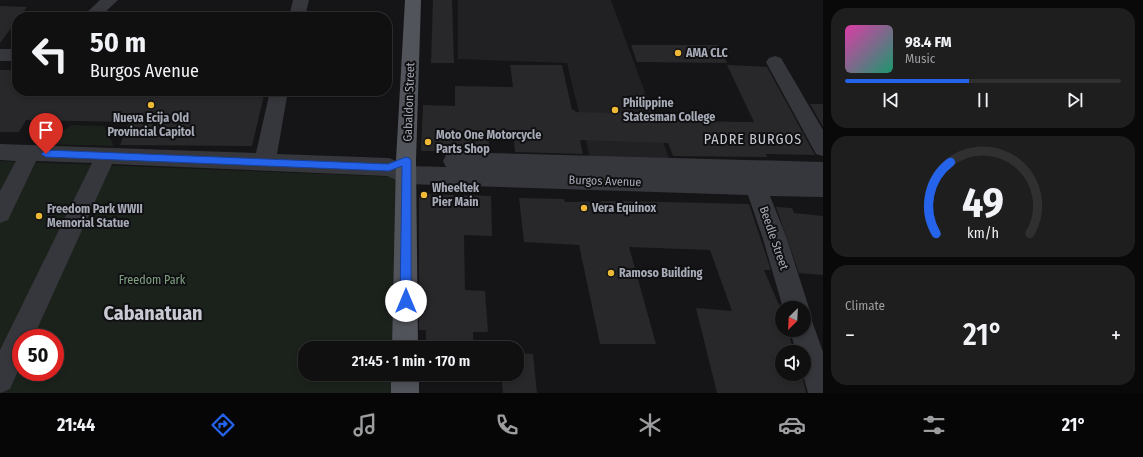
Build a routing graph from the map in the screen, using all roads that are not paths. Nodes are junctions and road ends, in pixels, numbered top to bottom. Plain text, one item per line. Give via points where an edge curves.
1 (110, 0) edge
2 (301, 0) edge
3 (413, 0) edge
4 (96, 12) edge
5 (298, 12) edge
6 (0, 55) edge
7 (12, 55) edge
8 (775, 62) dead end
9 (278, 96) edge
10 (823, 148) edge
11 (0, 152) edge
12 (30, 153) junction
13 (106, 155) junction
14 (265, 162) junction
15 (400, 167) junction
16 (823, 171) edge
17 (752, 176) junction
18 (823, 188) edge
19 (0, 213) edge
20 (794, 301) edge
21 (805, 337) edge
22 (405, 341) edge
23 (0, 379) edge
24 (405, 381) edge
25 (405, 393) edge
26 (822, 393) edge

1 - 4 street
2 - 5 street
3 - 15 main road, Gabaldon Street
6 - 7 street
8 - 10 street
9 - 14 street
11 - 12 street, Burgos Avenue
12 - 13 street, Burgos Avenue
12 - 19 street
13 - 14 street, Burgos Avenue
13 - 23 street
14 - 15 street, Burgos Avenue
15 - 17 street, Burgos Avenue
15 - 22 main road, Gabaldon Street
16 - 17 street, Burgos Avenue
17 - 18 street, Burgos Avenue
17 - 20 street, Beedle Street
21 - 26 street
24 - 25 main road

